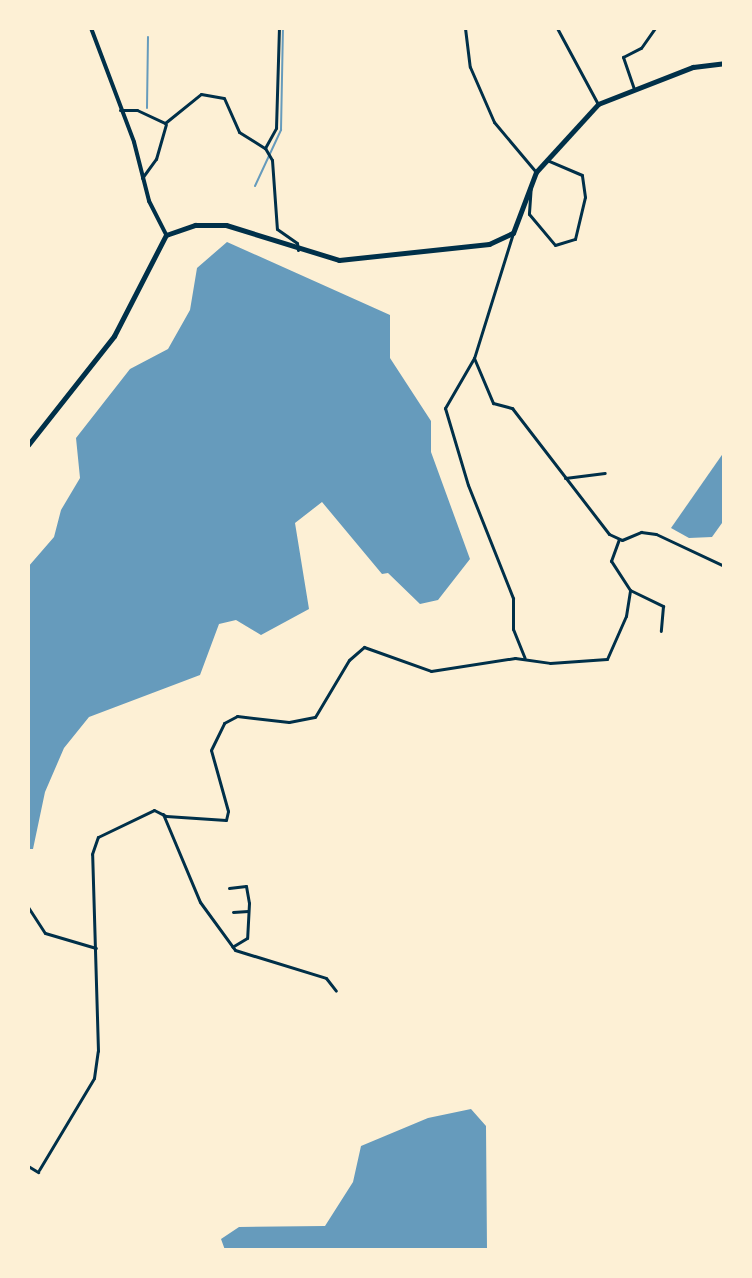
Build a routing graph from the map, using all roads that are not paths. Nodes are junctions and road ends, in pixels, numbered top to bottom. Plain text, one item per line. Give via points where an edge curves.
1 (91, 28) edge
2 (279, 28) edge
3 (465, 28) edge
4 (557, 28) edge
5 (655, 28) edge
6 (724, 63) edge
7 (634, 89) junction
8 (598, 104) junction
9 (120, 110) junction
10 (165, 123) junction
11 (267, 152) junction
12 (547, 160) junction
13 (536, 172) junction
14 (142, 178) junction
15 (531, 184) junction
16 (513, 233) junction
17 (166, 235) junction
18 (298, 250) junction
19 (474, 358) junction
20 (28, 445) edge
21 (605, 473) dead end
22 (565, 478) junction
23 (619, 539) junction
24 (724, 566) edge
25 (630, 590) junction
26 (661, 631) dead end
27 (525, 658) junction
28 (163, 814) junction
29 (229, 888) dead end
30 (28, 907) edge
31 (248, 911) junction
32 (233, 912) dead end
33 (232, 947) junction
34 (96, 948) junction
35 (336, 991) dead end
36 (28, 1166) edge

1 - 9 street
2 - 11 street via 276,128
3 - 13 street via 470,67 494,122
4 - 8 street
5 - 7 street via 641,48 623,57
6 - 7 main road via 693,67
7 - 8 main road
8 - 12 main road
9 - 10 street via 137,110
9 - 14 street
10 - 11 street via 192,100 217,94 239,132
10 - 14 street via 159,153
11 - 18 street via 274,164 277,229 297,243
12 - 13 main road
12 - 15 street via 582,175 585,197 575,239 555,245 529,214
13 - 15 main road
14 - 17 street
15 - 16 main road
16 - 18 main road via 489,244 354,260
16 - 19 street
17 - 18 main road via 195,225 226,225
17 - 20 main road via 114,336
19 - 22 street via 493,403 512,408
19 - 27 street via 445,408 468,485 513,598 513,629
21 - 22 street
22 - 23 street via 609,534
23 - 24 street via 647,532
23 - 25 street via 611,561
25 - 26 street via 663,606
25 - 27 street via 626,616 607,659 550,663
27 - 28 street via 431,671 374,648 357,650 315,717 289,722 237,716 224,723 211,750 226,820
28 - 33 street via 200,902
28 - 34 street via 146,813 98,837 92,873
29 - 31 street via 246,886
30 - 34 street via 45,933
31 - 32 street
31 - 33 street via 247,938
33 - 35 street via 326,978
34 - 36 street via 94,1078 38,1171

